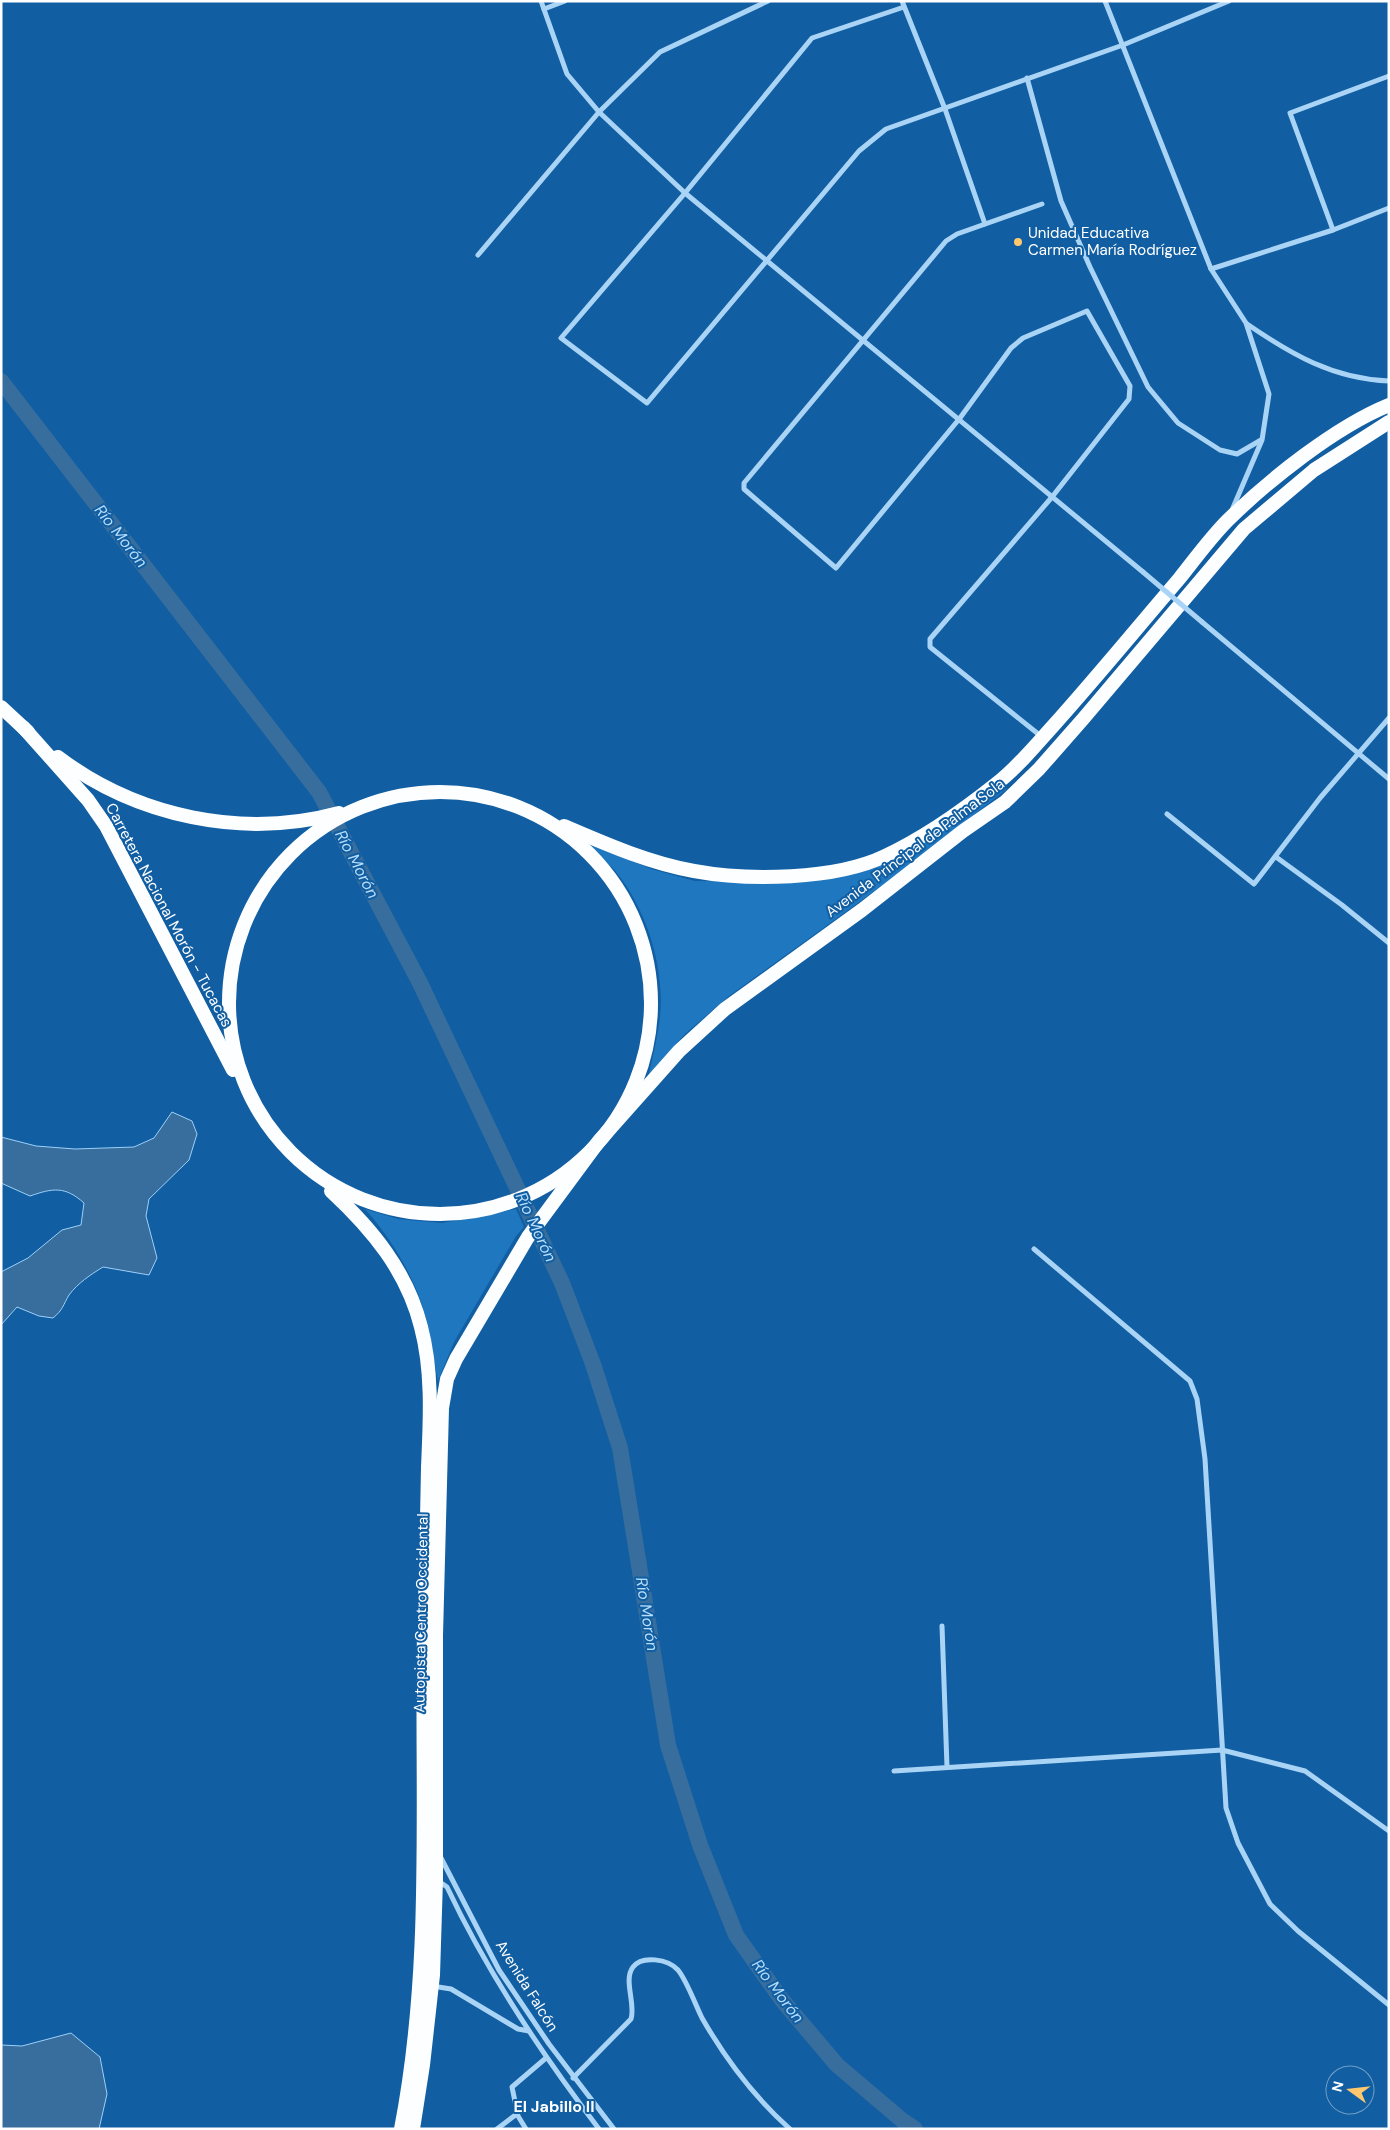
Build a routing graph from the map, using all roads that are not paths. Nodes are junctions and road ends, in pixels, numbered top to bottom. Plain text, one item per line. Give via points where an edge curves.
1 (541, 1) edge
2 (565, 1) edge
3 (768, 1) edge
4 (1105, 1) edge
5 (1229, 1) edge
6 (903, 4) edge
7 (544, 9) junction
8 (1123, 45) junction
9 (1389, 76) edge
10 (1027, 78) junction
11 (945, 109) junction
12 (600, 112) junction
13 (685, 193) junction
14 (1042, 204) dead end
15 (1389, 208) edge
16 (985, 224) junction
17 (1333, 230) junction
18 (478, 255) dead end
19 (768, 261) junction
20 (1211, 270) junction
21 (1246, 323) junction
22 (864, 340) junction
23 (1389, 380) edge
24 (1389, 405) edge
25 (960, 418) junction
26 (1389, 422) edge
27 (1262, 440) junction
28 (1052, 497) junction
29 (1227, 521) junction
30 (1, 707) edge
31 (1389, 718) edge
32 (22, 727) junction
33 (1042, 737) junction
34 (1358, 754) junction
35 (1389, 779) edge
36 (528, 810) junction
37 (1167, 814) dead end
38 (323, 822) junction
39 (1276, 857) junction
40 (1389, 943) edge
41 (254, 1105) junction
42 (599, 1141) junction
43 (308, 1170) junction
44 (1034, 1249) dead end
45 (942, 1626) dead end
46 (1222, 1750) junction
47 (947, 1768) junction
48 (894, 1771) dead end
49 (1389, 1832) edge
50 (435, 1846) junction
51 (430, 1876) junction
52 (426, 1983) junction
53 (1389, 2006) edge
54 (529, 2030) junction
55 (546, 2058) junction
56 (574, 2078) junction
57 (518, 2113) junction
58 (410, 2128) edge
59 (497, 2129) edge
60 (526, 2129) edge
61 (599, 2129) edge
62 (614, 2129) edge
63 (790, 2129) edge

1 - 7 street
2 - 7 street
3 - 12 street via 660,52
4 - 8 street
5 - 8 street
6 - 11 street
6 - 13 street via 812,38
7 - 12 street via 567,74
8 - 10 street
8 - 20 street
9 - 17 street via 1290,113
10 - 11 street
10 - 27 street via 1061,201 1148,388 1178,423 1220,450 1237,454
11 - 16 street
11 - 19 street via 886,128 859,151
12 - 13 street
12 - 18 street
13 - 19 street
13 - 19 street via 561,338 647,403
14 - 16 street
15 - 17 street
16 - 22 street via 946,241
17 - 20 street
19 - 22 street
20 - 21 street
21 - 23 street via 1286,351 1318,367 1346,375
21 - 27 street via 1269,394
22 - 25 street
22 - 25 street via 744,483 744,489 836,568
24 - 29 highway, Avenida Principal de Palma Sola via 1371,412 1297,460
25 - 28 street
25 - 28 street via 1010,348 1023,338 1087,311 1130,386 1128,399
26 - 42 highway, Avenida Principal de Palma Sola via 1314,470 1244,529 1039,770 1005,802 724,1009 679,1051
27 - 29 street
28 - 33 street via 930,639 930,647
28 - 34 street, bridge
29 - 33 highway, Avenida Principal de Palma Sola
30 - 32 highway, Carretera Nacional Morón - Tucacas
31 - 34 street
32 - 38 highway, Carretera Nacional Morón - Tucacas via 81,773 119,793 167,811 251,825
32 - 41 highway, Carretera Nacional Morón - Tucacas via 88,800 106,826
33 - 36 highway, Avenida Principal de Palma Sola via 997,783 925,833 884,857 822,872 752,877 691,870 631,853
34 - 35 street
34 - 39 street
36 - 38 highway via 479,795 446,792 412,794 362,806
36 - 42 highway via 571,837 606,874 632,917 647,966 650,1017 643,1059 628,1099
37 - 39 street via 1254,884
38 - 41 highway via 270,879 245,924 234,956 229,1007 232,1041
39 - 40 street
41 - 43 highway via 273,1133
42 - 43 highway via 575,1166 542,1188 484,1210 451,1215 400,1212 352,1196
42 - 50 highway, Autopista Centro Occidental via 509,1267 456,1359 443,1398 436,1635
43 - 51 highway, Autopista Centro Occidental via 367,1227 393,1259 409,1291 425,1346 430,1417 424,1654
44 - 46 street via 1190,1381 1197,1399 1205,1459
45 - 47 street
46 - 47 street
46 - 49 street via 1306,1771
46 - 53 street via 1226,1808 1238,1843 1270,1904 1298,1932
47 - 48 street
50 - 51 highway, Autopista Centro Occidental
50 - 56 street, Avenida Falcón via 499,1970
51 - 52 highway, Autopista Centro Occidental
51 - 54 street, Avenida Falcón via 447,1887 492,1975
52 - 54 street via 451,1989 518,2029
52 - 58 highway, Autopista Centro Occidental via 423,2064
54 - 55 street, Avenida Falcón
55 - 57 street via 512,2087
55 - 61 street, Avenida Falcón
56 - 62 street, Avenida Falcón
56 - 63 street via 631,2019 629,1976 639,1961 648,1959 677,1969 703,2019 735,2068 772,2113
57 - 59 street
57 - 60 street

